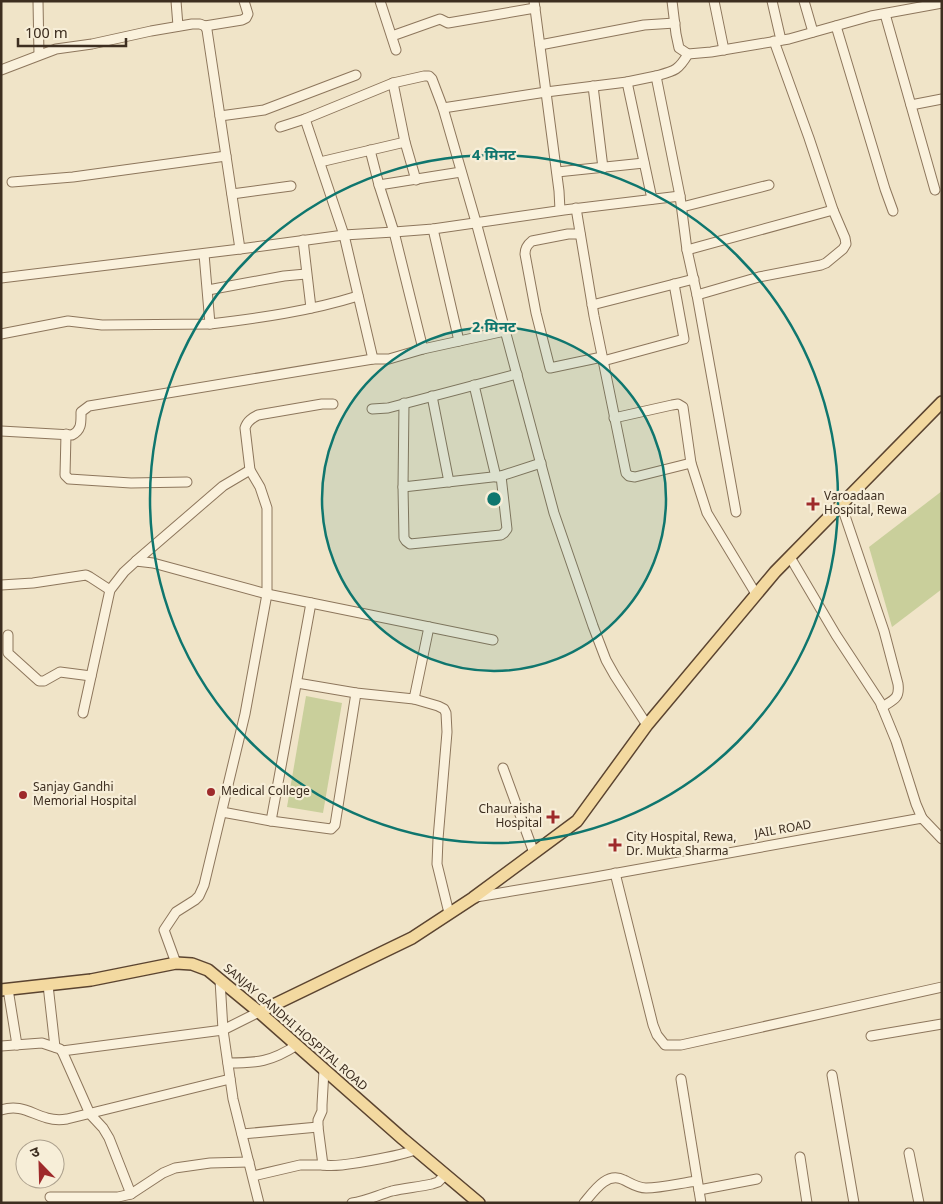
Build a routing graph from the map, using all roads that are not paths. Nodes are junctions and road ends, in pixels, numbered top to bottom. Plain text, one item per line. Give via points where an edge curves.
1 (38, 1) edge
2 (176, 1) edge
3 (244, 1) edge
4 (380, 1) edge
5 (672, 1) edge
6 (714, 1) edge
7 (772, 1) edge
8 (804, 1) edge
9 (942, 4) edge
10 (535, 5) edge
11 (885, 14) junction
12 (675, 23) junction
13 (178, 26) junction
14 (205, 26) junction
15 (836, 26) junction
16 (812, 32) junction
17 (392, 36) junction
18 (777, 40) junction
19 (540, 45) junction
20 (396, 50) dead end
21 (724, 50) junction
22 (688, 54) junction
23 (39, 55) junction
24 (1, 70) edge
25 (356, 75) dead end
26 (656, 76) junction
27 (627, 82) junction
28 (393, 83) junction
29 (593, 86) junction
30 (546, 92) junction
31 (942, 99) edge
32 (911, 106) junction
33 (443, 108) junction
34 (220, 116) junction
35 (306, 119) junction
36 (280, 127) dead end
37 (405, 142) junction
38 (370, 150) junction
39 (226, 156) junction
40 (320, 162) junction
41 (644, 163) junction
42 (603, 168) junction
43 (461, 172) junction
44 (557, 172) junction
45 (416, 180) junction
46 (12, 182) dead end
47 (379, 185) junction
48 (770, 185) dead end
49 (291, 186) dead end
50 (935, 190) dead end
51 (232, 194) junction
52 (680, 196) junction
53 (652, 199) junction
54 (576, 208) junction
55 (682, 208) junction
56 (560, 210) junction
57 (833, 210) junction
58 (893, 211) dead end
59 (476, 222) junction
60 (434, 229) junction
61 (394, 232) junction
62 (344, 234) junction
63 (580, 234) junction
64 (302, 240) junction
65 (240, 250) junction
66 (687, 250) junction
67 (204, 254) junction
68 (306, 274) junction
69 (1, 278) edge
70 (694, 280) junction
71 (674, 284) junction
72 (208, 290) junction
73 (697, 295) junction
74 (358, 296) junction
75 (592, 305) junction
76 (311, 308) junction
77 (210, 324) junction
78 (505, 331) junction
79 (1, 334) edge
80 (459, 341) junction
81 (423, 349) junction
82 (373, 359) junction
83 (602, 359) junction
84 (517, 374) junction
85 (474, 385) junction
86 (432, 396) junction
87 (942, 402) edge
88 (404, 403) junction
89 (334, 404) dead end
90 (372, 409) dead end
91 (614, 418) junction
92 (1, 431) edge
93 (66, 434) junction
94 (691, 462) junction
95 (541, 463) junction
96 (250, 470) junction
97 (499, 476) junction
98 (187, 482) dead end
99 (449, 482) junction
100 (403, 487) junction
101 (841, 504) junction
102 (736, 512) dead end
103 (790, 556) junction
104 (136, 561) junction
105 (1, 585) edge
106 (110, 590) junction
107 (267, 594) junction
108 (756, 594) junction
109 (311, 603) junction
110 (429, 627) junction
111 (8, 635) dead end
112 (493, 640) dead end
113 (91, 676) junction
114 (297, 683) junction
115 (356, 693) junction
116 (414, 699) junction
117 (882, 707) junction
118 (84, 713) dead end
119 (647, 725) junction
120 (504, 768) dead end
121 (222, 812) junction
122 (922, 818) junction
123 (271, 821) junction
124 (942, 839) edge
125 (534, 853) junction
126 (615, 873) junction
127 (473, 898) junction
128 (449, 913) junction
129 (176, 963) junction
130 (220, 980) junction
131 (48, 985) junction
132 (942, 987) edge
133 (5, 989) edge
134 (259, 1012) junction
135 (942, 1024) edge
136 (223, 1030) junction
137 (871, 1036) dead end
138 (17, 1045) junction
139 (297, 1045) junction
140 (1, 1046) edge
141 (59, 1049) junction
142 (228, 1063) junction
143 (324, 1070) junction
144 (832, 1075) dead end
145 (230, 1079) junction
146 (681, 1079) dead end
147 (1, 1110) edge
148 (90, 1114) junction
149 (318, 1127) junction
150 (242, 1134) junction
151 (415, 1150) junction
152 (909, 1153) dead end
153 (800, 1157) dead end
154 (249, 1162) junction
155 (323, 1165) junction
156 (445, 1175) junction
157 (253, 1176) junction
158 (757, 1178) dead end
159 (698, 1186) junction
160 (50, 1197) dead end
161 (125, 1197) edge
162 (259, 1203) edge
163 (352, 1203) edge
164 (479, 1203) edge
165 (584, 1203) edge
166 (701, 1203) edge
167 (807, 1203) edge
168 (854, 1203) edge
169 (919, 1203) edge

1 - 23 street
2 - 13 street
3 - 14 street via 246,18
4 - 17 street
5 - 12 street
6 - 21 street
7 - 18 street
8 - 16 street
9 - 11 street
10 - 17 street via 448,23 440,19
10 - 19 street
11 - 15 street
11 - 32 street
12 - 19 street via 644,25
12 - 22 street via 680,48
13 - 14 street
13 - 23 street
14 - 34 street
15 - 16 street
15 - 58 street
16 - 18 street
17 - 20 street
18 - 21 street
18 - 57 street
19 - 30 street
21 - 22 street
22 - 26 street via 677,69
23 - 24 street
25 - 34 street via 264,110
26 - 27 street
26 - 52 street
27 - 29 street
27 - 41 street
28 - 33 street via 429,76
28 - 35 street
28 - 37 street
29 - 30 street
29 - 42 street
30 - 33 street
30 - 44 street
31 - 32 street
32 - 50 street
33 - 43 street
34 - 39 street
35 - 36 street
35 - 40 street
37 - 38 street
37 - 45 street
38 - 40 street
38 - 47 street
39 - 46 street
39 - 51 street
40 - 62 street
41 - 42 street
41 - 53 street
42 - 44 street
43 - 45 street
43 - 59 street
44 - 56 street
45 - 47 street
47 - 61 street
48 - 55 street
49 - 51 street
51 - 65 street
52 - 53 street
52 - 55 street
53 - 54 street
54 - 56 street
54 - 63 street
55 - 66 street
56 - 59 street
57 - 66 street
57 - 73 street via 846,244 826,263
59 - 60 street
59 - 78 street
60 - 61 street
60 - 80 street
61 - 62 street
61 - 81 street
62 - 64 street
62 - 74 street
63 - 75 street
63 - 83 street via 532,241 525,254 550,368
64 - 65 street
64 - 68 street
65 - 67 street
66 - 70 street
67 - 69 street
67 - 72 street
68 - 72 street
68 - 76 street
70 - 71 street
70 - 73 street
71 - 75 street
71 - 83 street via 684,339
72 - 77 street
73 - 102 street
74 - 76 street
74 - 82 street
75 - 83 street
76 - 77 street
77 - 79 street via 102,325 68,321
78 - 80 street
78 - 84 street
80 - 81 street
81 - 82 street via 389,359
82 - 93 street via 89,406 81,412 77,433
83 - 91 street
84 - 85 street
84 - 95 street
85 - 86 street
85 - 97 street
86 - 88 street
86 - 99 street
87 - 101 main road
88 - 90 street
88 - 100 street
89 - 96 street via 258,415 251,419 245,428
91 - 94 street via 629,476
91 - 94 street via 678,404 683,407
92 - 93 street
93 - 98 street via 65,475 69,479
94 - 108 street via 708,513
95 - 97 street
95 - 119 street via 554,513 606,660
96 - 104 street via 223,486
96 - 107 street via 267,508
97 - 99 street
97 - 100 street via 507,528 501,535 410,544 404,538
99 - 100 street
101 - 103 main road
101 - 117 street via 884,631 898,684 896,698
103 - 108 main road
103 - 117 street
104 - 106 street
104 - 107 street via 153,562
105 - 106 street via 86,575
106 - 113 street
107 - 109 street
107 - 121 street via 245,714
108 - 119 main road
109 - 110 street
109 - 114 street
110 - 112 street
110 - 116 street
111 - 113 street via 8,653 39,681 60,672
113 - 118 street
114 - 115 street
114 - 123 street
115 - 116 street
115 - 123 street via 335,825 332,829
116 - 128 street via 438,706 446,713 437,864
117 - 122 street
119 - 125 main road via 577,821
120 - 125 street
121 - 123 street
121 - 129 street via 199,896 176,912 164,930
122 - 124 street
122 - 126 street, JAIL ROAD
125 - 127 main road
126 - 127 street, JAIL ROAD
126 - 132 street via 653,1025 665,1045 681,1045
127 - 128 main road
128 - 134 main road via 412,938
129 - 130 main road, SANJAY GANDHI HOSPITAL ROAD via 208,970
129 - 131 main road, SANJAY GANDHI HOSPITAL ROAD
130 - 134 main road, SANJAY GANDHI HOSPITAL ROAD
130 - 136 street
131 - 133 main road, SANJAY GANDHI HOSPITAL ROAD
131 - 141 street
133 - 138 street
134 - 136 street
134 - 139 main road, SANJAY GANDHI HOSPITAL ROAD
135 - 137 street
136 - 141 street
136 - 142 street
138 - 140 street
138 - 141 street via 42,1043
139 - 142 street via 266,1061
139 - 143 main road, SANJAY GANDHI HOSPITAL ROAD
141 - 148 street
142 - 145 street
143 - 149 street
143 - 151 main road, SANJAY GANDHI HOSPITAL ROAD
144 - 168 street
145 - 148 street
145 - 150 street
146 - 159 street
147 - 148 street via 18,1108 58,1120
148 - 161 street via 109,1138
149 - 150 street
149 - 155 street
150 - 154 street
151 - 155 street via 349,1164
151 - 156 main road, SANJAY GANDHI HOSPITAL ROAD
152 - 169 street
153 - 167 street
154 - 157 street
154 - 161 street via 175,1168
155 - 157 street via 300,1165
156 - 163 street via 432,1184 394,1190
156 - 164 main road, SANJAY GANDHI HOSPITAL ROAD
157 - 162 street
158 - 159 street
159 - 165 street via 645,1188 612,1177
159 - 166 street
160 - 161 street

